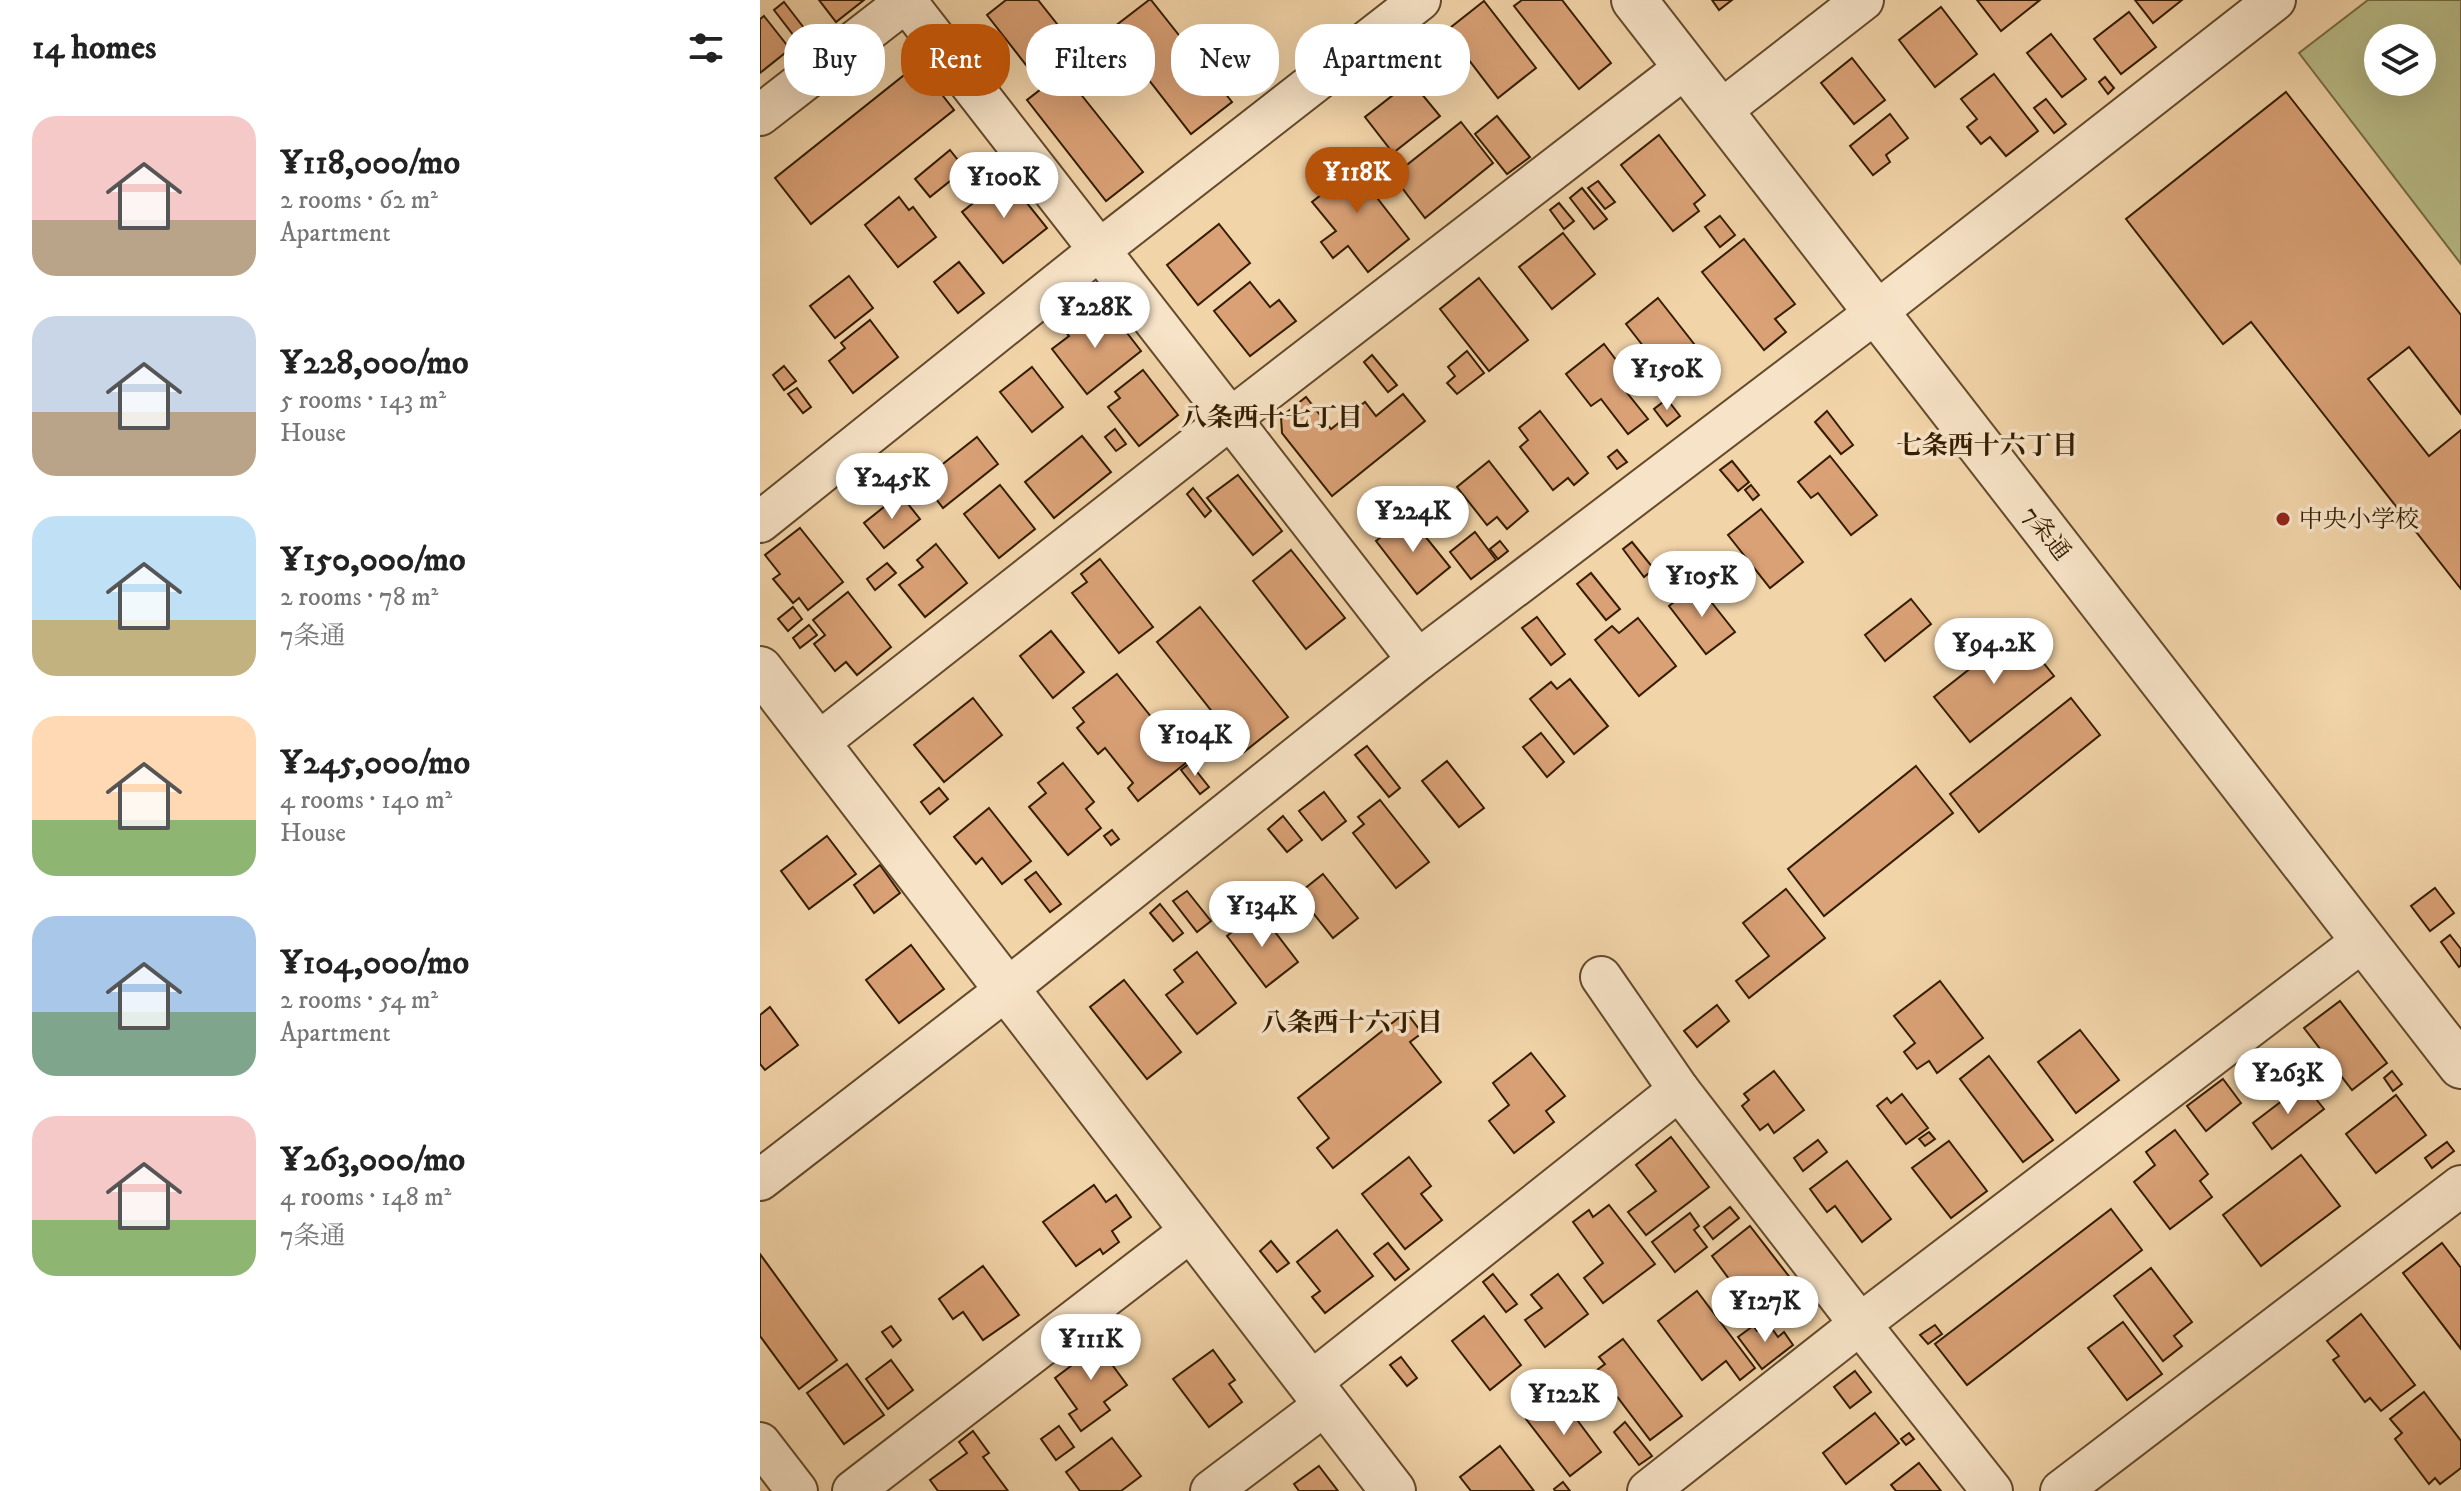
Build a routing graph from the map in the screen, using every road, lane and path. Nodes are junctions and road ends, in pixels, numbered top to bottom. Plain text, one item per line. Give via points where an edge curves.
1 (1420, 0) edge
2 (1634, 0) edge
3 (1863, 0) edge
4 (2275, 0) edge
5 (906, 1) edge
6 (1686, 67) junction
7 (1719, 112) junction
8 (760, 115) edge
9 (1098, 251) junction
10 (1875, 313) junction
11 (1230, 419) junction
12 (760, 522) edge
13 (1418, 660) junction
14 (760, 669) edge
15 (818, 743) junction
16 (2364, 940) junction
17 (1601, 977) dead end
18 (1007, 989) junction
19 (2461, 1066) edge
20 (1679, 1090) junction
21 (760, 1180) edge
22 (2461, 1186) edge
23 (1192, 1230) junction
24 (1860, 1324) junction
25 (1318, 1394) junction
26 (760, 1443) edge
27 (797, 1491) edge
28 (853, 1491) edge
29 (1211, 1491) edge
30 (1393, 1491) edge
31 (1648, 1491) edge
32 (1992, 1491) edge
33 (2061, 1491) edge

1 - 9 street
2 - 6 street, 7条通
3 - 7 street
4 - 10 street
5 - 8 street
5 - 9 street
6 - 7 street, 7条通
6 - 11 street
7 - 10 street, 7条通
9 - 11 street
9 - 12 street
10 - 13 street
10 - 16 street, 7条通
11 - 13 street
11 - 15 street
13 - 18 street
14 - 15 street
15 - 18 street
16 - 19 street, 7条通
16 - 24 street
17 - 20 street
18 - 21 street
18 - 23 street
20 - 24 street
20 - 25 street
22 - 33 street
23 - 25 street
23 - 28 street
24 - 31 street
24 - 32 street
25 - 29 street
25 - 30 street
26 - 27 street

